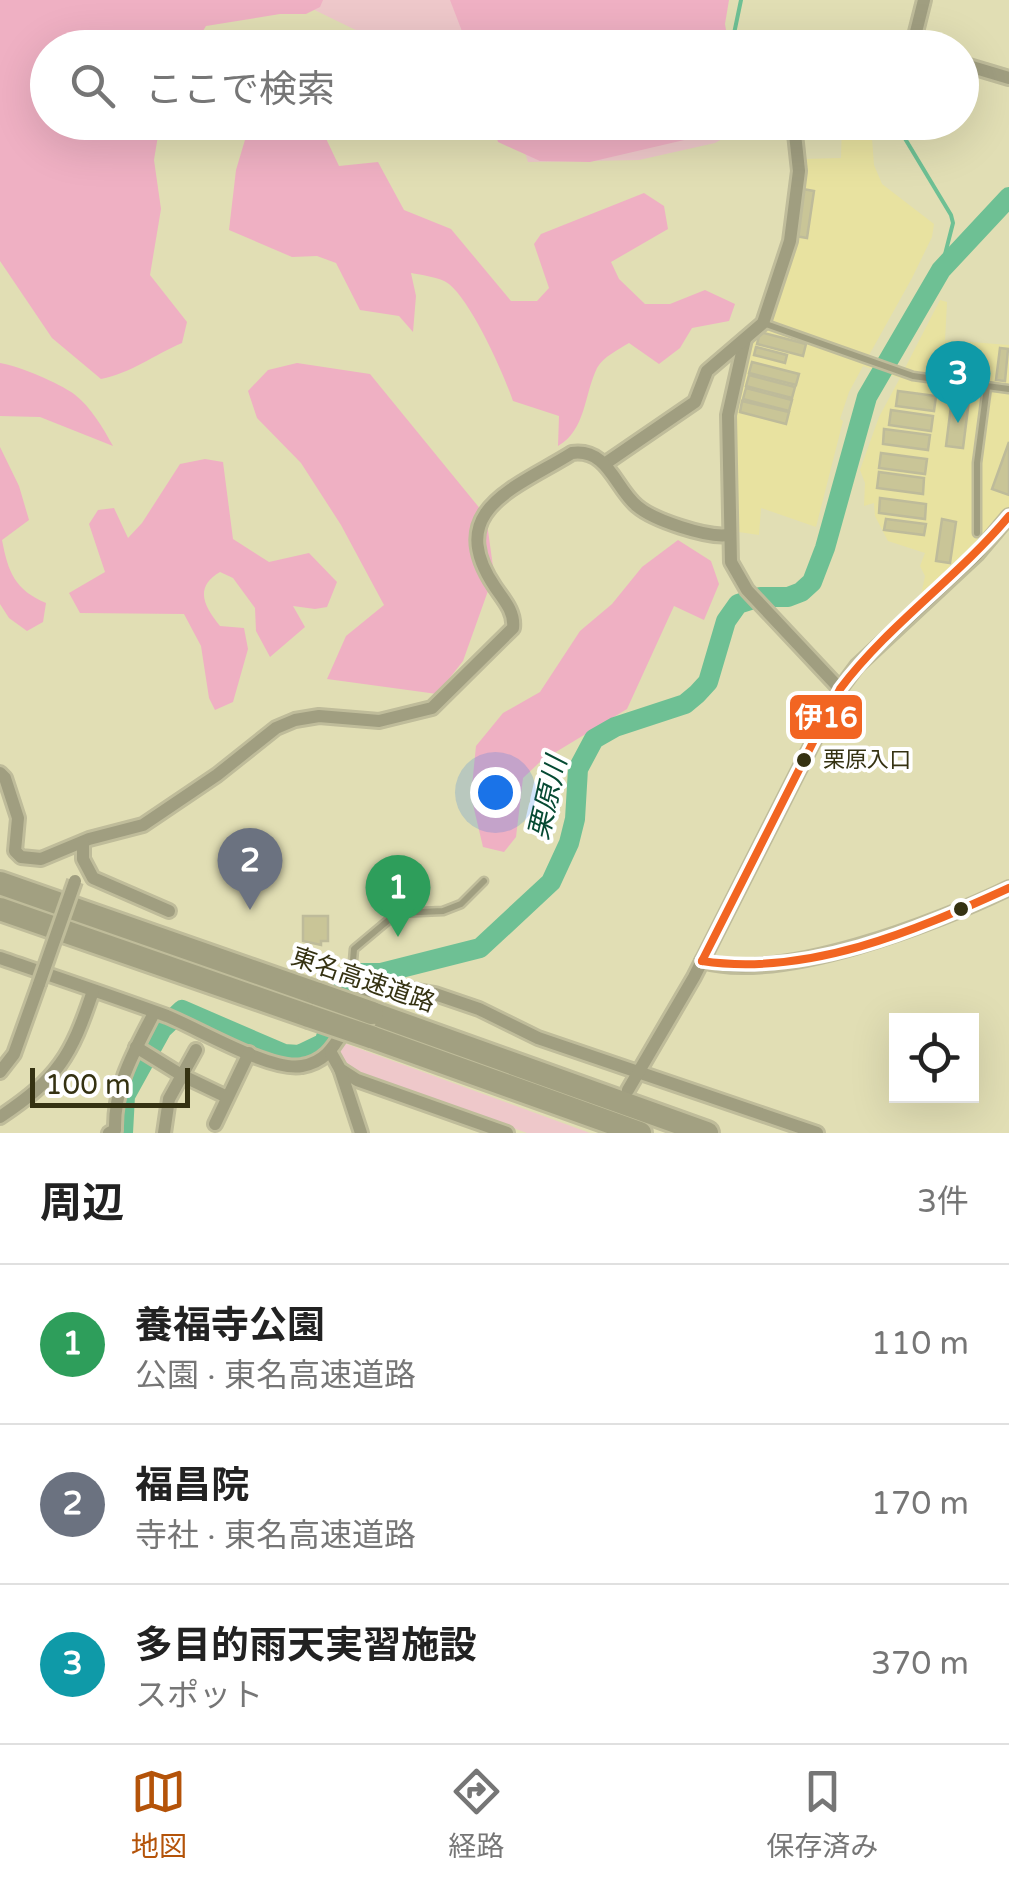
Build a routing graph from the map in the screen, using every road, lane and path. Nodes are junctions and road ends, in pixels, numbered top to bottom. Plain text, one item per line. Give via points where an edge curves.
1 (924, 0) edge
2 (916, 30) edge
3 (979, 69) edge
4 (1009, 78) edge
5 (796, 140) edge
6 (762, 323) junction
7 (745, 339) junction
8 (987, 386) junction
9 (1009, 390) edge
10 (606, 463) junction
11 (1009, 516) edge
12 (977, 533) dead end
13 (728, 535) junction
14 (840, 688) junction
15 (0, 773) edge
16 (83, 842) junction
17 (83, 859) junction
18 (484, 881) dead end
19 (0, 884) edge
20 (1009, 888) edge
21 (0, 909) edge
22 (170, 911) dead end
23 (0, 958) edge
24 (702, 962) junction
25 (93, 991) junction
26 (370, 996) junction
27 (159, 1014) junction
28 (139, 1049) junction
29 (196, 1050) dead end
30 (249, 1053) junction
31 (330, 1053) junction
32 (340, 1069) junction
33 (0, 1072) edge
34 (638, 1073) junction
35 (183, 1076) junction
36 (628, 1090) dead end
37 (227, 1097) junction
38 (0, 1117) edge
39 (215, 1124) dead end
40 (109, 1133) edge
41 (164, 1133) edge
42 (361, 1133) edge
43 (507, 1133) edge
44 (640, 1133) edge
45 (707, 1133) edge
46 (817, 1133) edge

1 - 2 street
3 - 4 street
5 - 6 street via 799,171 790,241
6 - 7 street
6 - 8 lane via 904,374
7 - 10 street via 707,371 695,402
7 - 13 street via 728,416
8 - 9 lane
8 - 12 lane via 976,463
10 - 13 street via 640,508 717,537
10 - 16 street via 572,453 485,510 478,559 510,610 512,628 439,703 379,721 295,720 160,815
11 - 14 street
13 - 14 street via 731,562 746,590
14 - 24 street
15 - 16 street via 18,818 15,851 21,857 41,859
16 - 17 street
17 - 22 street via 93,878
17 - 33 street, bridge via 14,1054
18 - 26 lane via 462,904 397,913 354,949 354,965
19 - 26 highway, 東名高速道路, bridge via 318,994
20 - 24 street via 828,956 740,968
21 - 44 highway, 東名高速道路, bridge
23 - 25 street
24 - 34 street
25 - 27 street
25 - 38 street via 78,1036 49,1081
26 - 31 street
26 - 34 street via 434,994
26 - 45 highway, 東名高速道路
27 - 28 street
27 - 30 street
28 - 35 street
28 - 40 street via 120,1079
29 - 35 street
30 - 31 street via 290,1066
30 - 37 street
31 - 32 street
32 - 42 street
32 - 43 street
34 - 36 street
34 - 46 street
35 - 37 street
35 - 41 street via 169,1099
37 - 39 street

